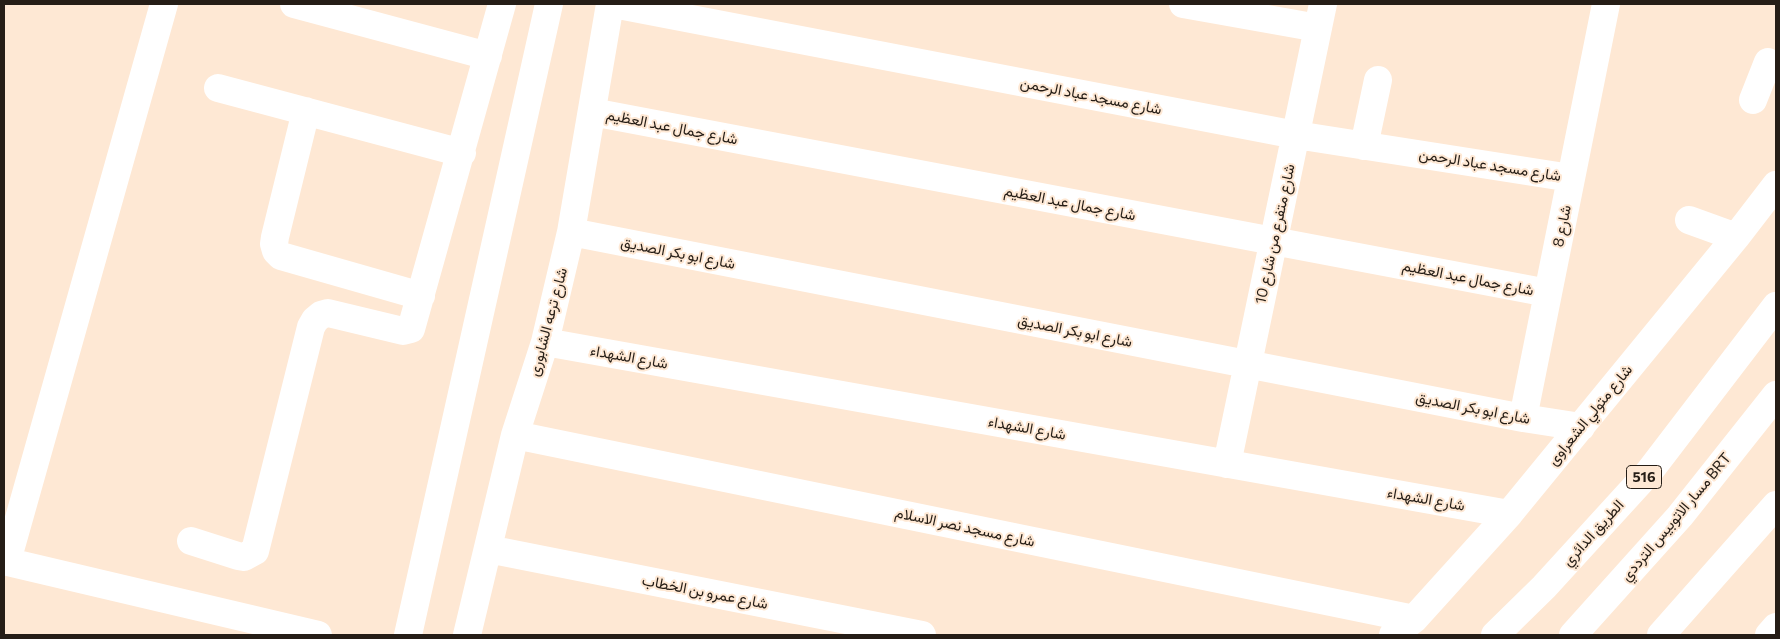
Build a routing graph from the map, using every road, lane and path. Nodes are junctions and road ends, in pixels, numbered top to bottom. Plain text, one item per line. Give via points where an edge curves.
1 (164, 4) edge
2 (294, 4) edge
3 (502, 4) edge
4 (549, 4) edge
5 (611, 4) edge
6 (1182, 4) edge
7 (1606, 4) edge
8 (326, 8) edge
9 (1320, 16) edge
10 (488, 56) junction
11 (1765, 60) edge
12 (1378, 80) dead end
13 (218, 88) dead end
14 (1753, 100) dead end
15 (306, 111) junction
16 (592, 112) junction
17 (1296, 135) junction
18 (1364, 146) junction
19 (462, 153) junction
20 (1571, 178) junction
21 (1776, 185) edge
22 (1688, 220) dead end
23 (571, 232) junction
24 (1736, 237) junction
25 (1274, 242) junction
26 (1548, 294) junction
27 (421, 296) junction
28 (1776, 306) edge
29 (545, 342) junction
30 (1247, 365) junction
31 (1776, 395) edge
32 (1523, 418) junction
33 (1581, 427) junction
34 (515, 435) junction
35 (1226, 464) junction
36 (1776, 505) edge
37 (1509, 514) junction
38 (191, 542) dead end
39 (488, 549) junction
40 (6, 561) edge
41 (1414, 619) junction
42 (1776, 627) edge
43 (318, 635) edge
44 (408, 635) edge
45 (468, 635) edge
46 (922, 635) edge
47 (1393, 635) edge
48 (1495, 635) edge
49 (1572, 635) edge
50 (1662, 635) edge
51 (1769, 635) edge

1 - 40 main road
2 - 8 main road
3 - 10 main road
4 - 44 main road
5 - 16 main road, شارع ترعه الشابورى
5 - 17 main road, شارع مسجد عباد الرحمن
6 - 9 main road
7 - 20 main road, شارع 8
8 - 10 main road
9 - 17 main road, شارع متفرع من شارع 10
10 - 19 main road
11 - 14 main road
12 - 18 main road
13 - 15 main road
15 - 19 main road
15 - 27 main road via 275,237 276,251 281,256
16 - 23 main road, شارع ترعه الشابورى
16 - 25 main road, شارع جمال عبد العظيم
17 - 18 main road, شارع مسجد عباد الرحمن
17 - 25 main road, شارع متفرع من شارع 10
18 - 20 main road, شارع مسجد عباد الرحمن
19 - 27 main road
20 - 26 main road, شارع 8
21 - 24 main road, شارع متولي الشعراوى
22 - 24 main road
23 - 29 main road, شارع ترعه الشابورى
23 - 30 main road, شارع ابو بكر الصديق
24 - 33 main road, شارع متولي الشعراوى
25 - 26 main road, شارع جمال عبد العظيم
25 - 30 main road, شارع متفرع من شارع 10
26 - 32 main road, شارع 8
27 - 38 main road via 412,327 406,332 337,314 328,313 314,320 254,551 244,557
28 - 48 main road, الطريق الدائري / 516 via 1649,472 1544,587
29 - 34 main road, شارع ترعه الشابورى
29 - 35 main road, شارع الشهداء
30 - 32 main road, شارع ابو بكر الصديق
30 - 35 main road, شارع متفرع من شارع 10
31 - 49 main road, مسار الاتوبيس الترددي BRT via 1680,516
32 - 33 main road, شارع ابو بكر الصديق
33 - 37 main road, شارع متولي الشعراوى
34 - 39 main road, شارع ترعه الشابورى
34 - 41 main road, شارع مسجد نصر الاسلام
35 - 37 main road, شارع الشهداء
36 - 50 main road
37 - 41 main road, شارع متولي الشعراوى
39 - 45 main road, شارع ترعه الشابورى
39 - 46 main road, شارع عمرو بن الخطاب
40 - 43 main road
41 - 47 main road, شارع متولي الشعراوى
42 - 51 main road

